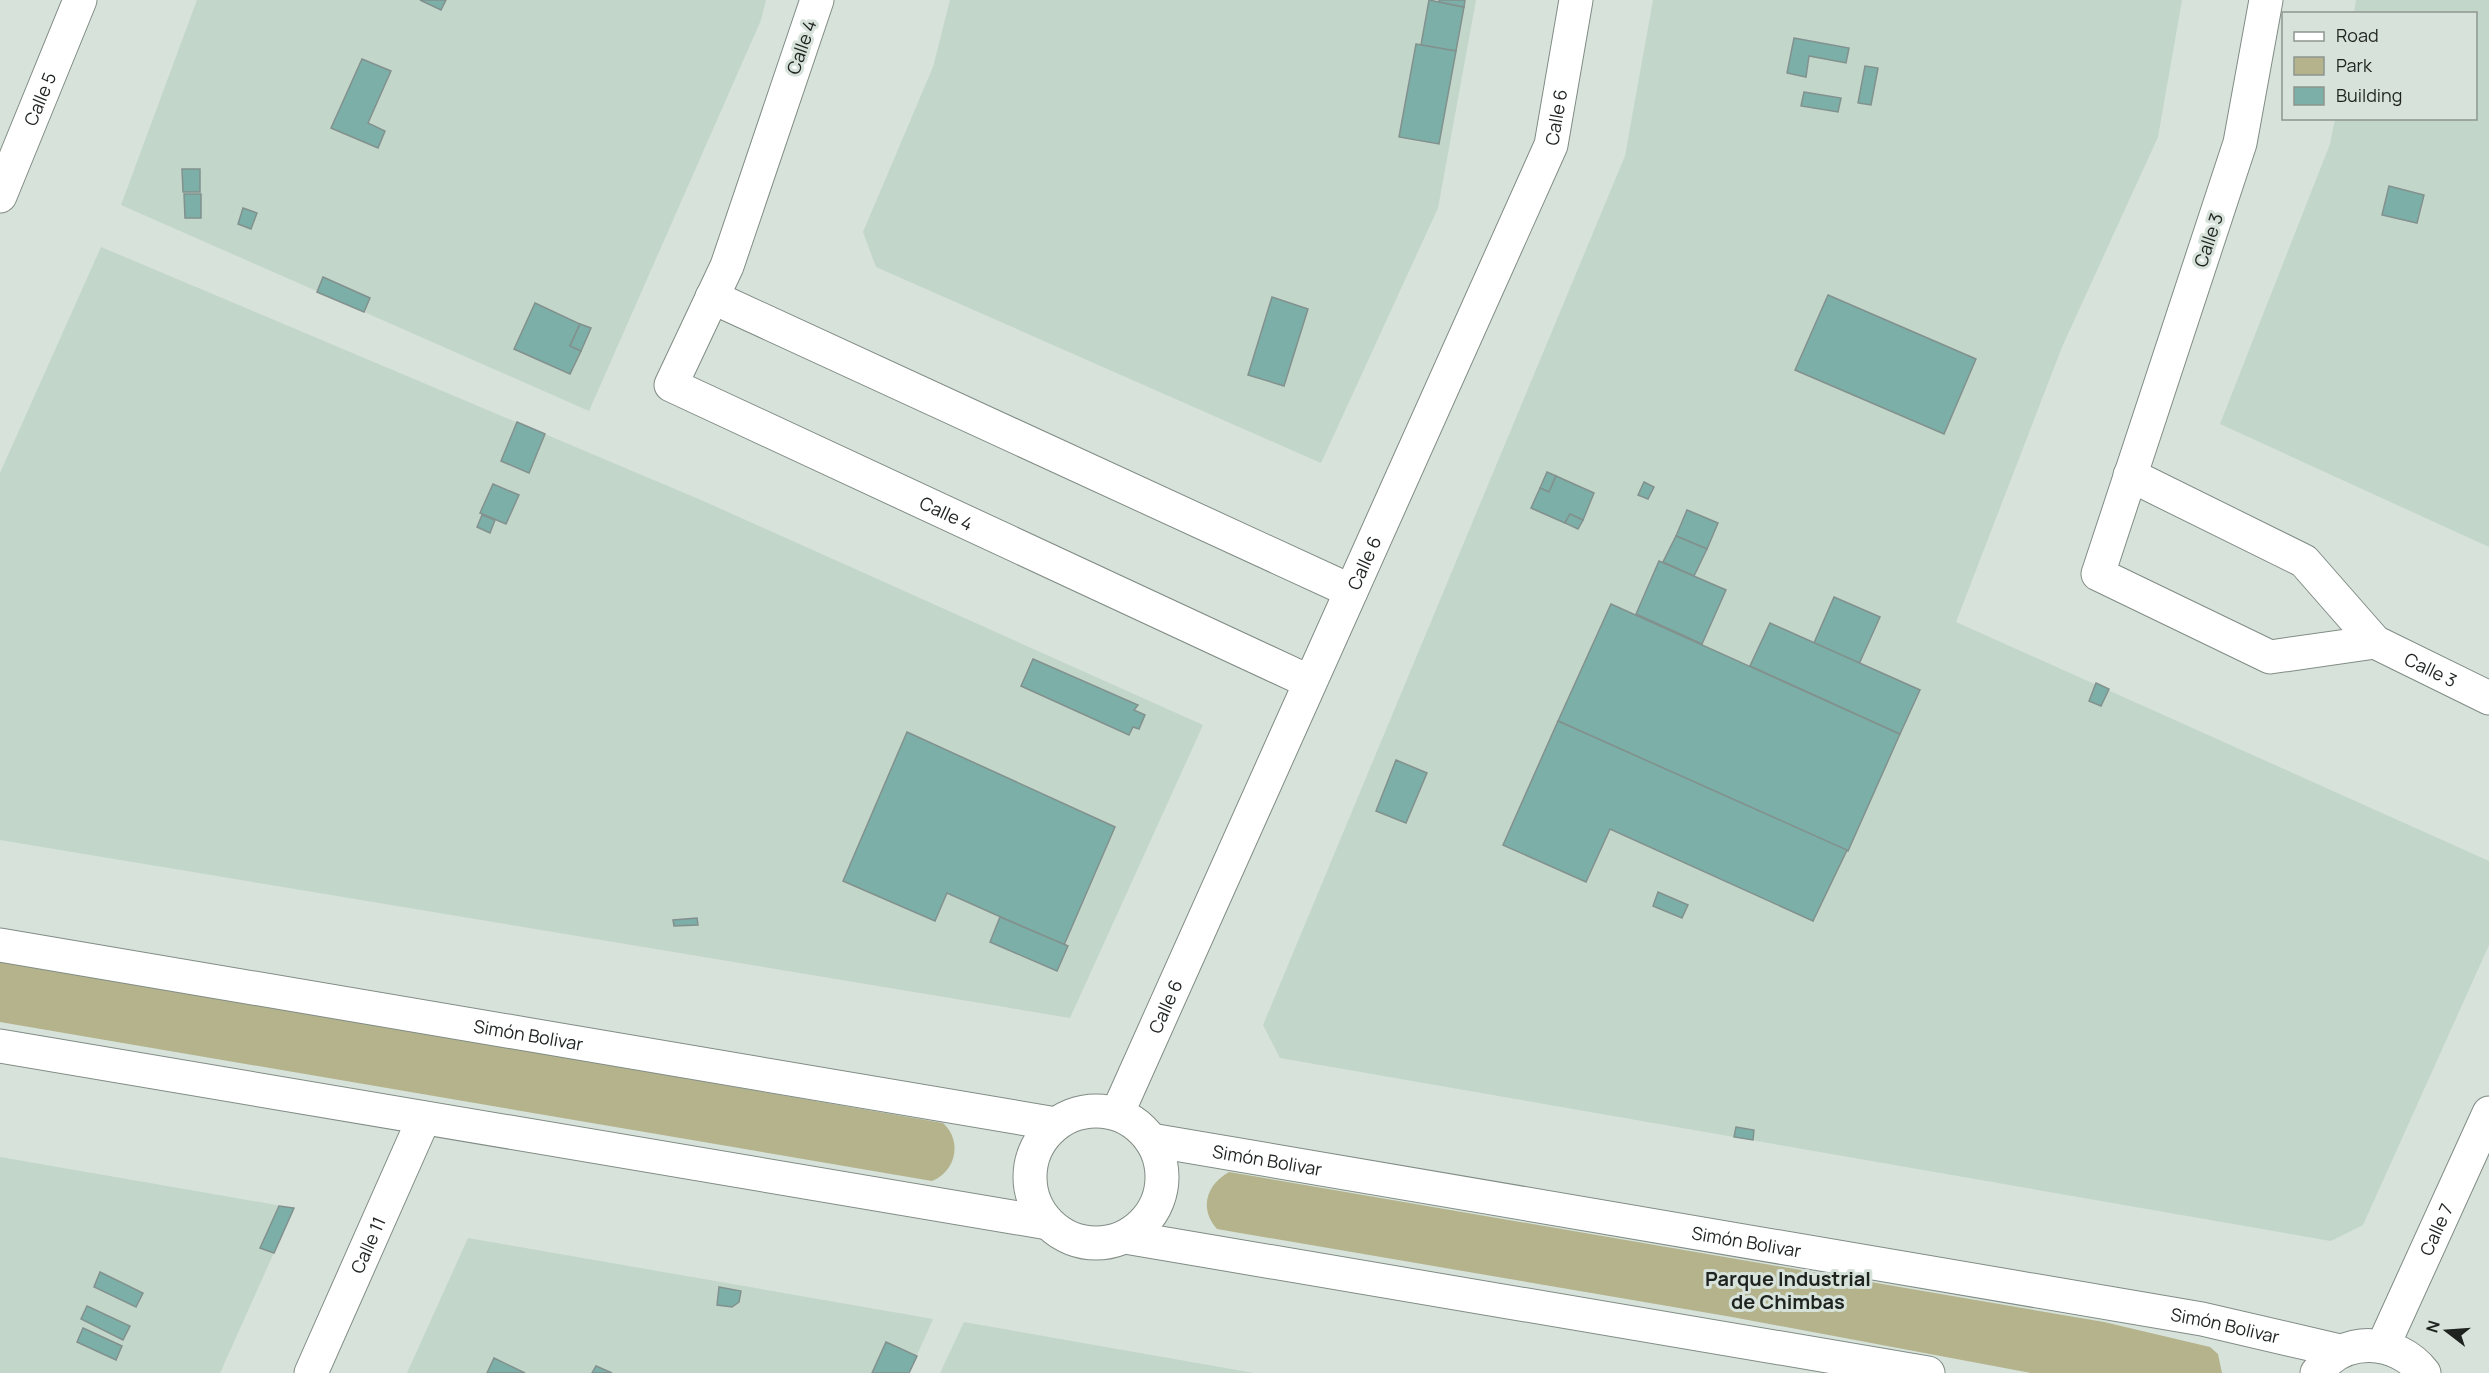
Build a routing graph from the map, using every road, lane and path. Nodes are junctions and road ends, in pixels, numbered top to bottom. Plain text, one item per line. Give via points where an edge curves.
1 (80, 0) edge
2 (817, 0) edge
3 (1575, 0) edge
4 (2266, 0) edge
5 (0, 196) edge
6 (712, 297) junction
7 (2130, 475) junction
8 (1351, 591) junction
9 (2375, 642) junction
10 (1310, 682) junction
11 (2489, 698) edge
12 (0, 945) edge
13 (0, 1046) edge
14 (2489, 1113) edge
15 (1117, 1114) junction
16 (424, 1118) junction
17 (1056, 1124) junction
18 (1151, 1140) junction
19 (1048, 1223) junction
20 (1125, 1237) junction
21 (2383, 1346) junction
22 (2340, 1352) junction
23 (311, 1373) edge
24 (1928, 1373) edge
25 (2317, 1373) edge
26 (2424, 1373) edge

1 - 5 street, Calle 5
2 - 6 street, Calle 4 via 727,266
3 - 8 street, Calle 6 via 1551,145
4 - 7 street, Calle 3 via 2240,143
6 - 8 street
6 - 10 street, Calle 4 via 671,385
7 - 9 street, Calle 3 via 2304,561
7 - 9 street, Calle 3 via 2098,574 2270,657
8 - 10 street, Calle 6
9 - 11 street, Calle 3
10 - 15 street, Calle 6
12 - 17 street, Simón Bolivar
13 - 16 street
14 - 21 street, Calle 7
15 - 17 street via 1085,1112
15 - 18 street via 1130,1120
16 - 19 street
16 - 23 street, Calle 11
17 - 19 street via 1042,1137 1030,1172 1037,1209
18 - 20 street via 1159,1157 1160,1194 1141,1226
18 - 22 street, Simón Bolivar via 2202,1319
19 - 20 street via 1076,1241 1093,1244
20 - 24 street
21 - 22 street via 2361,1345
21 - 26 street via 2400,1352
22 - 25 street

